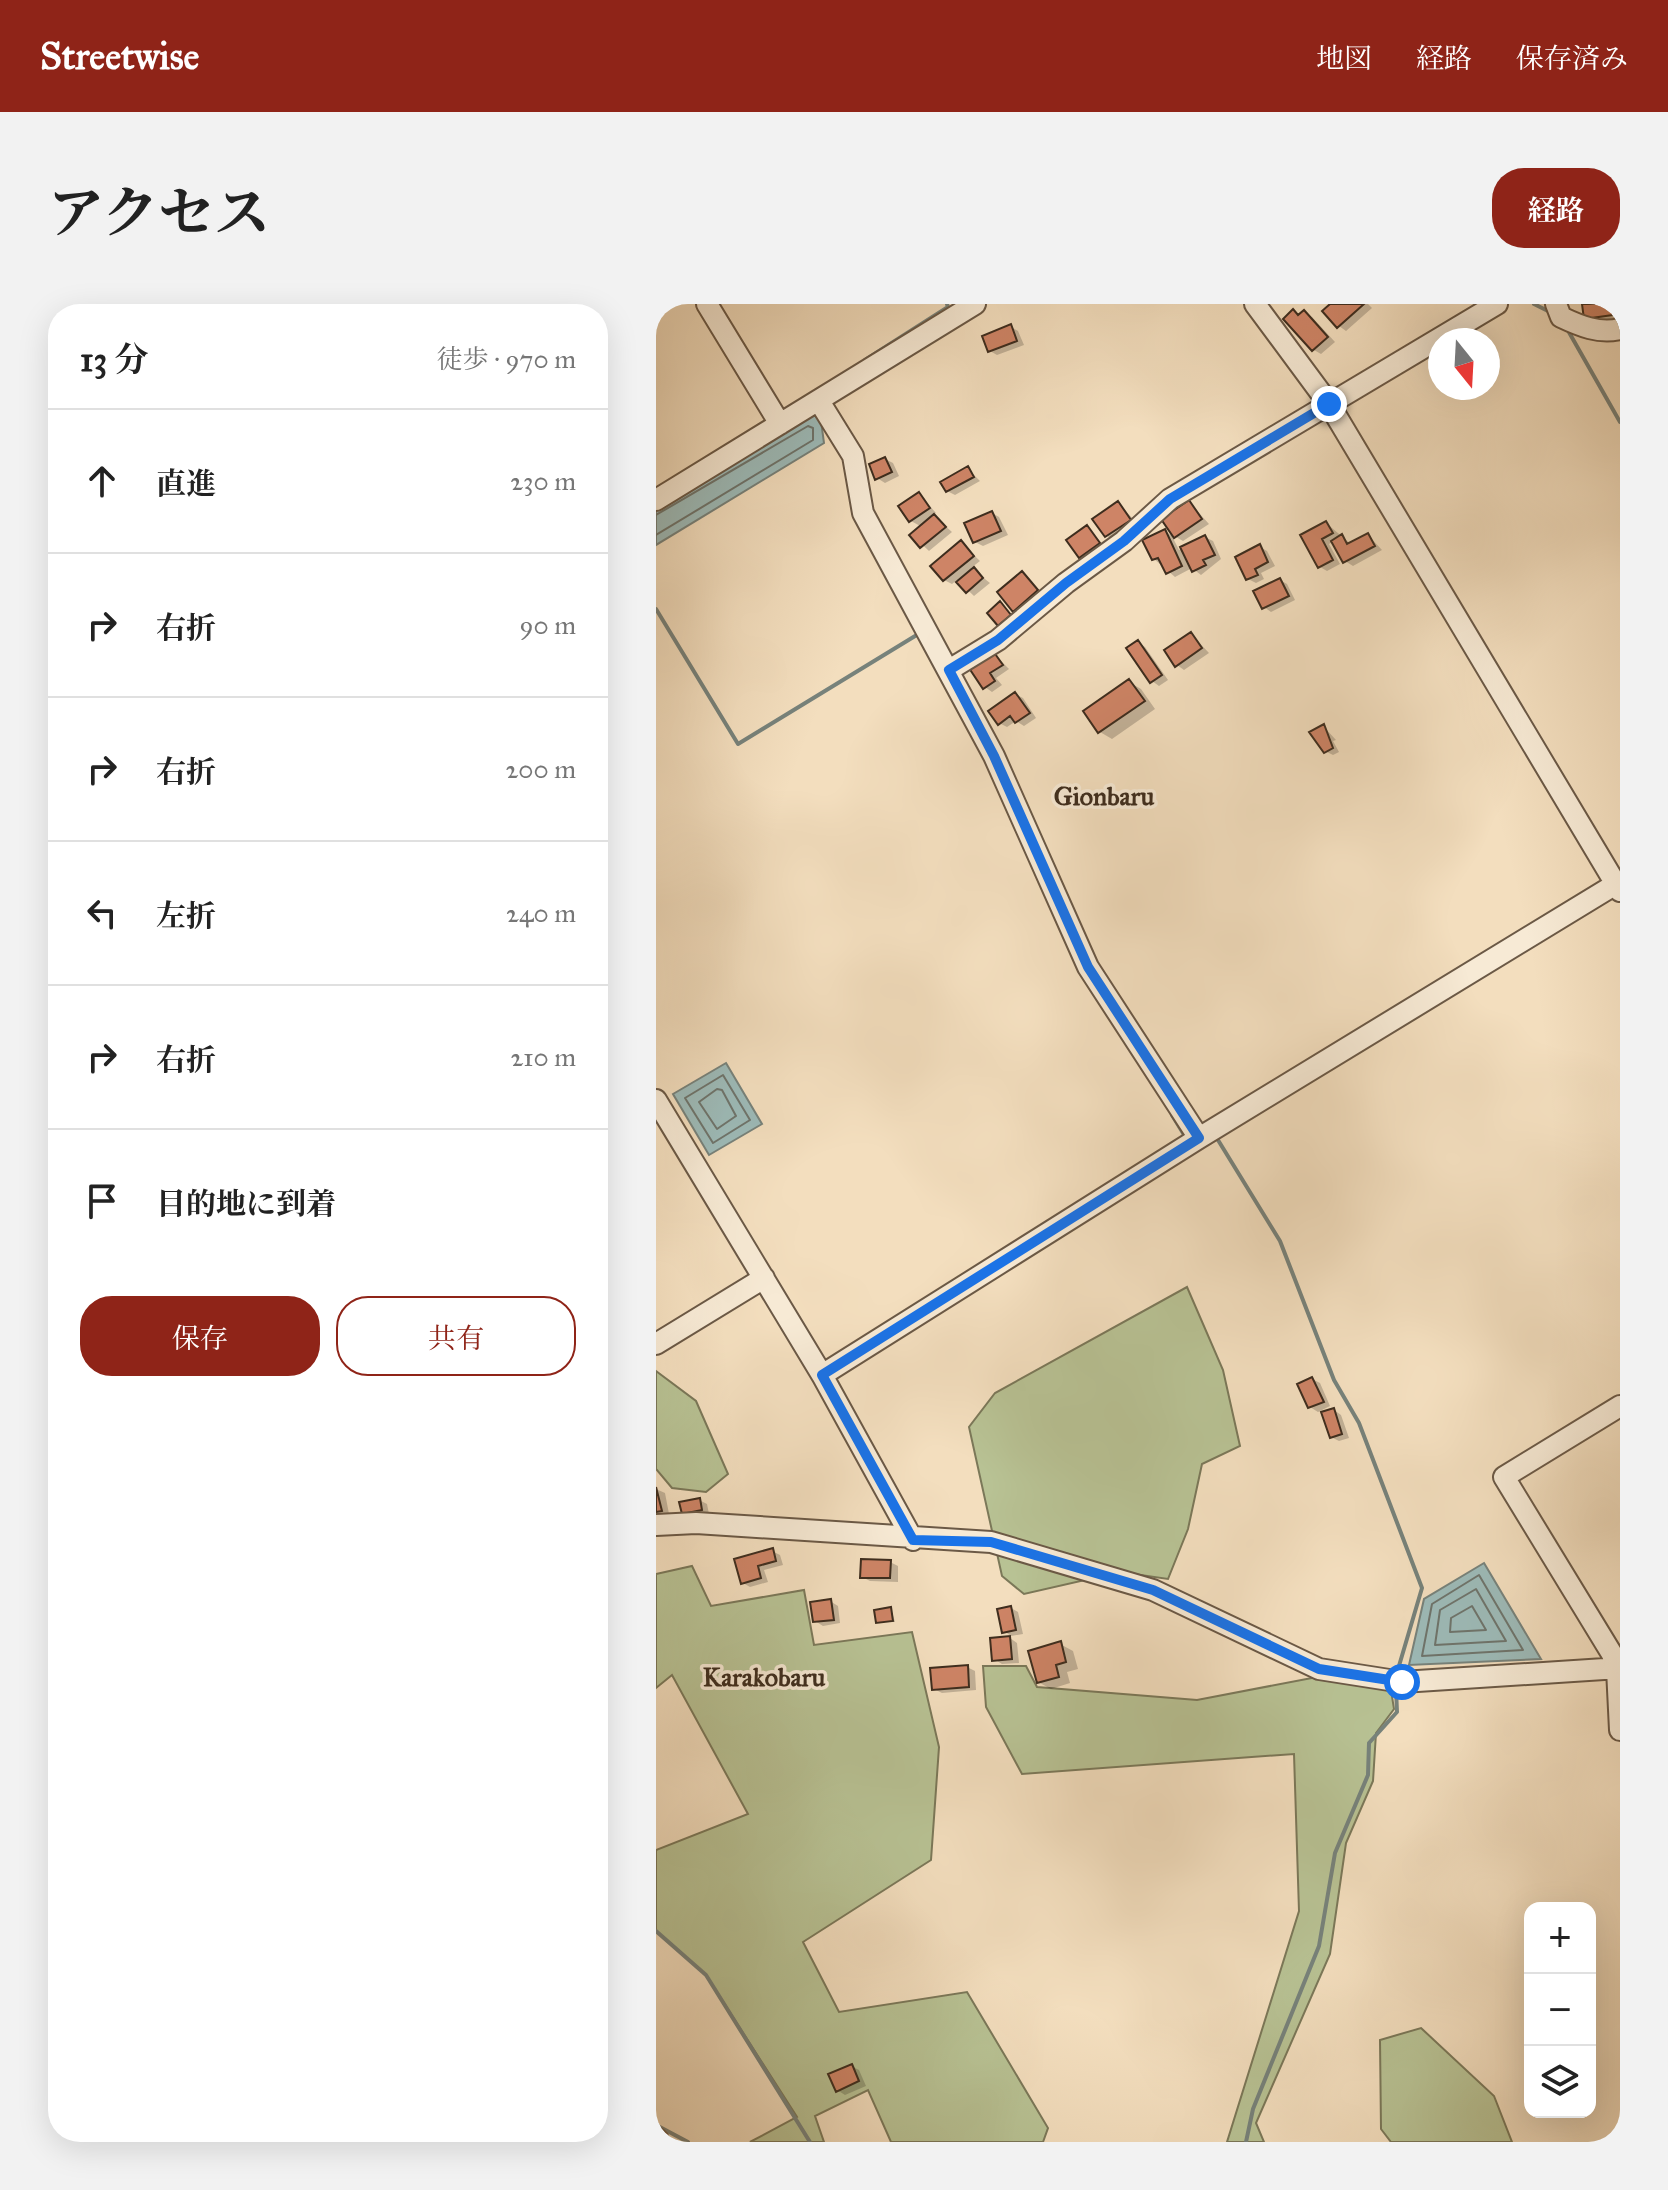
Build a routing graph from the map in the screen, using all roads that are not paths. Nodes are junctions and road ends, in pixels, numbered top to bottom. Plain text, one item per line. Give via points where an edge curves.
1 (707, 304) edge
2 (975, 304) edge
3 (1255, 304) edge
4 (1497, 304) edge
5 (1556, 304) edge
6 (1620, 329) edge
7 (1329, 404) junction
8 (799, 413) junction
9 (656, 500) edge
10 (949, 670) junction
11 (1618, 888) edge
12 (656, 1100) edge
13 (1199, 1138) junction
14 (764, 1278) junction
15 (656, 1344) edge
16 (822, 1375) junction
17 (1620, 1406) edge
18 (656, 1525) edge
19 (913, 1540) junction
20 (1619, 1669) edge
21 (1620, 1730) edge

1 - 8 street
2 - 8 street
3 - 7 street
4 - 7 street
5 - 6 street via 1561,317 1575,324 1605,332
7 - 10 street via 1170,499 998,640
7 - 11 street
8 - 9 street
8 - 10 street via 853,456 863,513
10 - 13 street via 994,756 1088,967
11 - 13 street
12 - 14 street
13 - 16 street
14 - 15 street
14 - 16 street
16 - 19 street
17 - 20 street via 1504,1477
18 - 19 street via 696,1523
19 - 20 street via 991,1542 1153,1590 1319,1669 1395,1681
20 - 21 street

